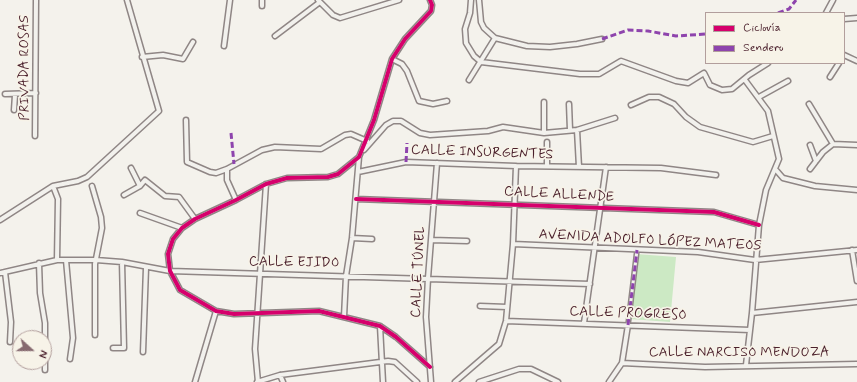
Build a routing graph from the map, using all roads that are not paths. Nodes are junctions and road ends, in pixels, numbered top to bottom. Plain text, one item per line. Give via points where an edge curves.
1 (36, 0) edge
2 (127, 0) edge
3 (230, 0) edge
4 (262, 0) edge
5 (399, 0) edge
6 (430, 0) edge
7 (471, 0) edge
8 (479, 0) edge
9 (833, 0) edge
10 (319, 1) edge
11 (262, 6) dead end
12 (827, 12) edge
13 (857, 18) edge
14 (845, 19) edge
15 (275, 36) dead end
16 (495, 38) junction
17 (602, 39) dead end
18 (193, 42) dead end
19 (224, 46) dead end
20 (845, 55) edge
21 (142, 56) junction
22 (392, 59) junction
23 (857, 61) edge
24 (481, 62) junction
25 (766, 64) edge
26 (838, 64) edge
27 (830, 77) dead end
28 (469, 80) dead end
29 (745, 80) junction
30 (788, 81) dead end
31 (36, 93) junction
32 (6, 94) dead end
33 (15, 95) junction
34 (759, 97) junction
35 (447, 101) dead end
36 (544, 102) dead end
37 (569, 104) dead end
38 (809, 104) dead end
39 (631, 105) dead end
40 (14, 110) dead end
41 (615, 118) dead end
42 (186, 120) dead end
43 (570, 130) junction
44 (577, 130) junction
45 (544, 133) junction
46 (35, 136) dead end
47 (773, 136) junction
48 (367, 141) junction
49 (547, 142) dead end
50 (833, 144) junction
51 (810, 145) dead end
52 (857, 145) edge
53 (362, 152) junction
54 (359, 157) junction
55 (816, 161) junction
56 (437, 163) junction
57 (516, 166) junction
58 (547, 166) junction
59 (579, 167) junction
60 (606, 167) junction
61 (131, 168) dead end
62 (228, 169) junction
63 (810, 169) dead end
64 (776, 170) junction
65 (358, 172) junction
66 (716, 175) dead end
67 (266, 184) junction
68 (52, 186) junction
69 (92, 186) dead end
70 (140, 186) junction
71 (857, 190) edge
72 (124, 194) dead end
73 (356, 199) junction
74 (236, 200) junction
75 (434, 201) junction
76 (515, 204) junction
77 (599, 208) junction
78 (140, 213) dead end
79 (194, 219) junction
80 (0, 220) edge
81 (759, 225) junction
82 (182, 228) junction
83 (352, 238) junction
84 (372, 239) dead end
85 (431, 240) junction
86 (467, 241) dead end
87 (513, 244) junction
88 (596, 247) junction
89 (637, 250) junction
90 (855, 250) edge
91 (57, 260) junction
92 (66, 260) junction
93 (96, 260) junction
94 (755, 260) junction
95 (122, 262) junction
96 (39, 263) junction
97 (146, 268) junction
98 (170, 271) junction
99 (2, 272) edge
100 (261, 274) junction
101 (346, 276) junction
102 (428, 278) junction
103 (509, 281) junction
104 (857, 281) edge
105 (590, 284) junction
106 (857, 302) edge
107 (480, 306) dead end
108 (507, 307) junction
109 (216, 311) junction
110 (258, 312) junction
111 (752, 313) junction
112 (344, 317) junction
113 (506, 321) junction
114 (584, 323) junction
115 (628, 325) junction
116 (380, 326) junction
117 (45, 330) edge
118 (750, 330) junction
119 (95, 335) dead end
120 (10, 342) dead end
121 (113, 348) dead end
122 (143, 352) dead end
123 (70, 359) dead end
124 (382, 362) junction
125 (622, 363) junction
126 (857, 364) edge
127 (746, 365) junction
128 (430, 367) junction
129 (280, 375) junction
130 (195, 382) edge
131 (258, 382) edge
132 (283, 382) edge
133 (383, 382) edge
134 (417, 382) edge
135 (431, 382) edge
136 (455, 382) edge
137 (479, 382) edge
138 (558, 382) edge
139 (609, 382) edge

1 - 31 street, PRIVADA ROSAS
2 - 21 street
3 - 19 street
4 - 11 street
5 - 10 street via 340,18 333,15
6 - 22 street via 431,11 405,39
7 - 24 street via 465,29 466,43
8 - 16 street via 481,22
9 - 12 street
10 - 15 street
13 - 14 street
16 - 17 street via 527,46 550,47
16 - 24 street
18 - 21 street via 183,59 163,55
20 - 23 street
21 - 68 street via 159,111 87,177
22 - 35 street via 408,71 419,101 433,104
22 - 48 street
24 - 28 street
24 - 29 street via 599,74 621,61 688,83 704,73 710,85 722,90 732,89
25 - 29 street
26 - 27 street
29 - 34 street
30 - 34 street
31 - 33 street
31 - 46 street, PRIVADA ROSAS
32 - 33 street
33 - 40 street
34 - 47 street via 768,111
36 - 45 street
37 - 43 street
38 - 50 street
39 - 47 street via 649,97 659,97 674,104 686,118 700,127 753,142
41 - 44 street
42 - 62 street via 187,162 210,172
43 - 44 street
43 - 45 street
44 - 59 street
45 - 53 street via 503,127 488,131 430,134 420,133 401,121 393,121 386,125
47 - 64 street via 779,159
48 - 53 street
48 - 62 street via 351,134 321,149 275,147 262,150
49 - 58 street
50 - 52 street
50 - 55 street
51 - 55 street
53 - 54 street
54 - 65 street
54 - 67 street via 338,174 328,177 287,178
55 - 63 street
56 - 57 street, CALLE INSURGENTES
56 - 65 street, CALLE INSURGENTES via 406,162
56 - 75 street, CALLE TÚNEL
57 - 58 street, CALLE INSURGENTES
57 - 76 street
58 - 59 street, CALLE INSURGENTES
59 - 60 street, CALLE INSURGENTES
60 - 66 street, CALLE INSURGENTES via 661,168
60 - 77 street
61 - 70 street
62 - 74 street via 227,180
64 - 71 street via 784,178 815,186
64 - 81 street via 766,190
65 - 73 street
67 - 74 street
67 - 100 street
68 - 80 street
68 - 91 street via 58,199
69 - 93 street via 102,222 102,235
70 - 72 street
70 - 79 street via 145,180 165,196 179,197
73 - 75 street, CALLE ALLENDE
73 - 83 street
74 - 79 street
75 - 76 street, CALLE ALLENDE
75 - 85 street, CALLE TÚNEL
76 - 77 street, CALLE ALLENDE
76 - 87 street
77 - 81 street, CALLE ALLENDE via 714,212
77 - 88 street
78 - 82 street
79 - 82 street
81 - 94 street
82 - 98 street via 170,246
83 - 84 street
83 - 101 street
85 - 86 street
85 - 102 street, CALLE TÚNEL
87 - 88 street, AVENIDA ADOLFO LÓPEZ MATEOS
87 - 103 street
88 - 89 street, AVENIDA ADOLFO LÓPEZ MATEOS
88 - 105 street
89 - 94 street, AVENIDA ADOLFO LÓPEZ MATEOS via 698,252
89 - 115 street
90 - 94 street, AVENIDA ADOLFO LÓPEZ MATEOS
90 - 104 street
91 - 92 street, CALLE EJIDO
91 - 96 street, CALLE EJIDO
92 - 93 street, CALLE EJIDO
92 - 123 street via 73,338
93 - 95 street, CALLE EJIDO
93 - 119 street
94 - 111 street
95 - 97 street, CALLE EJIDO
95 - 121 street via 124,348
96 - 99 street, CALLE EJIDO
96 - 117 street
97 - 98 street, CALLE EJIDO
97 - 122 street
98 - 100 street, CALLE EJIDO
98 - 109 street via 180,290
99 - 120 street via 12,322
100 - 101 street, CALLE EJIDO
100 - 110 street
101 - 102 street, CALLE EJIDO
101 - 112 street
102 - 103 street, CALLE EJIDO
102 - 128 street, CALLE TÚNEL via 426,316
103 - 105 street, CALLE EJIDO
103 - 108 street
105 - 114 street
106 - 111 street
107 - 108 street
108 - 113 street
109 - 110 street via 234,314
109 - 130 street
110 - 112 street via 319,311
110 - 131 street via 255,349
111 - 118 street
112 - 116 street
113 - 114 street, CALLE PROGRESO
113 - 136 street via 499,344
114 - 115 street, CALLE PROGRESO
115 - 118 street, CALLE PROGRESO
115 - 125 street
116 - 124 street
116 - 128 street
118 - 127 street
124 - 129 street
124 - 133 street
124 - 134 street via 395,362
125 - 127 street, CALLE NARCISO MENDOZA via 705,367
125 - 139 street
126 - 127 street, CALLE NARCISO MENDOZA
128 - 135 street, CALLE TÚNEL
129 - 131 street
129 - 132 street
137 - 138 street via 519,369 531,369

